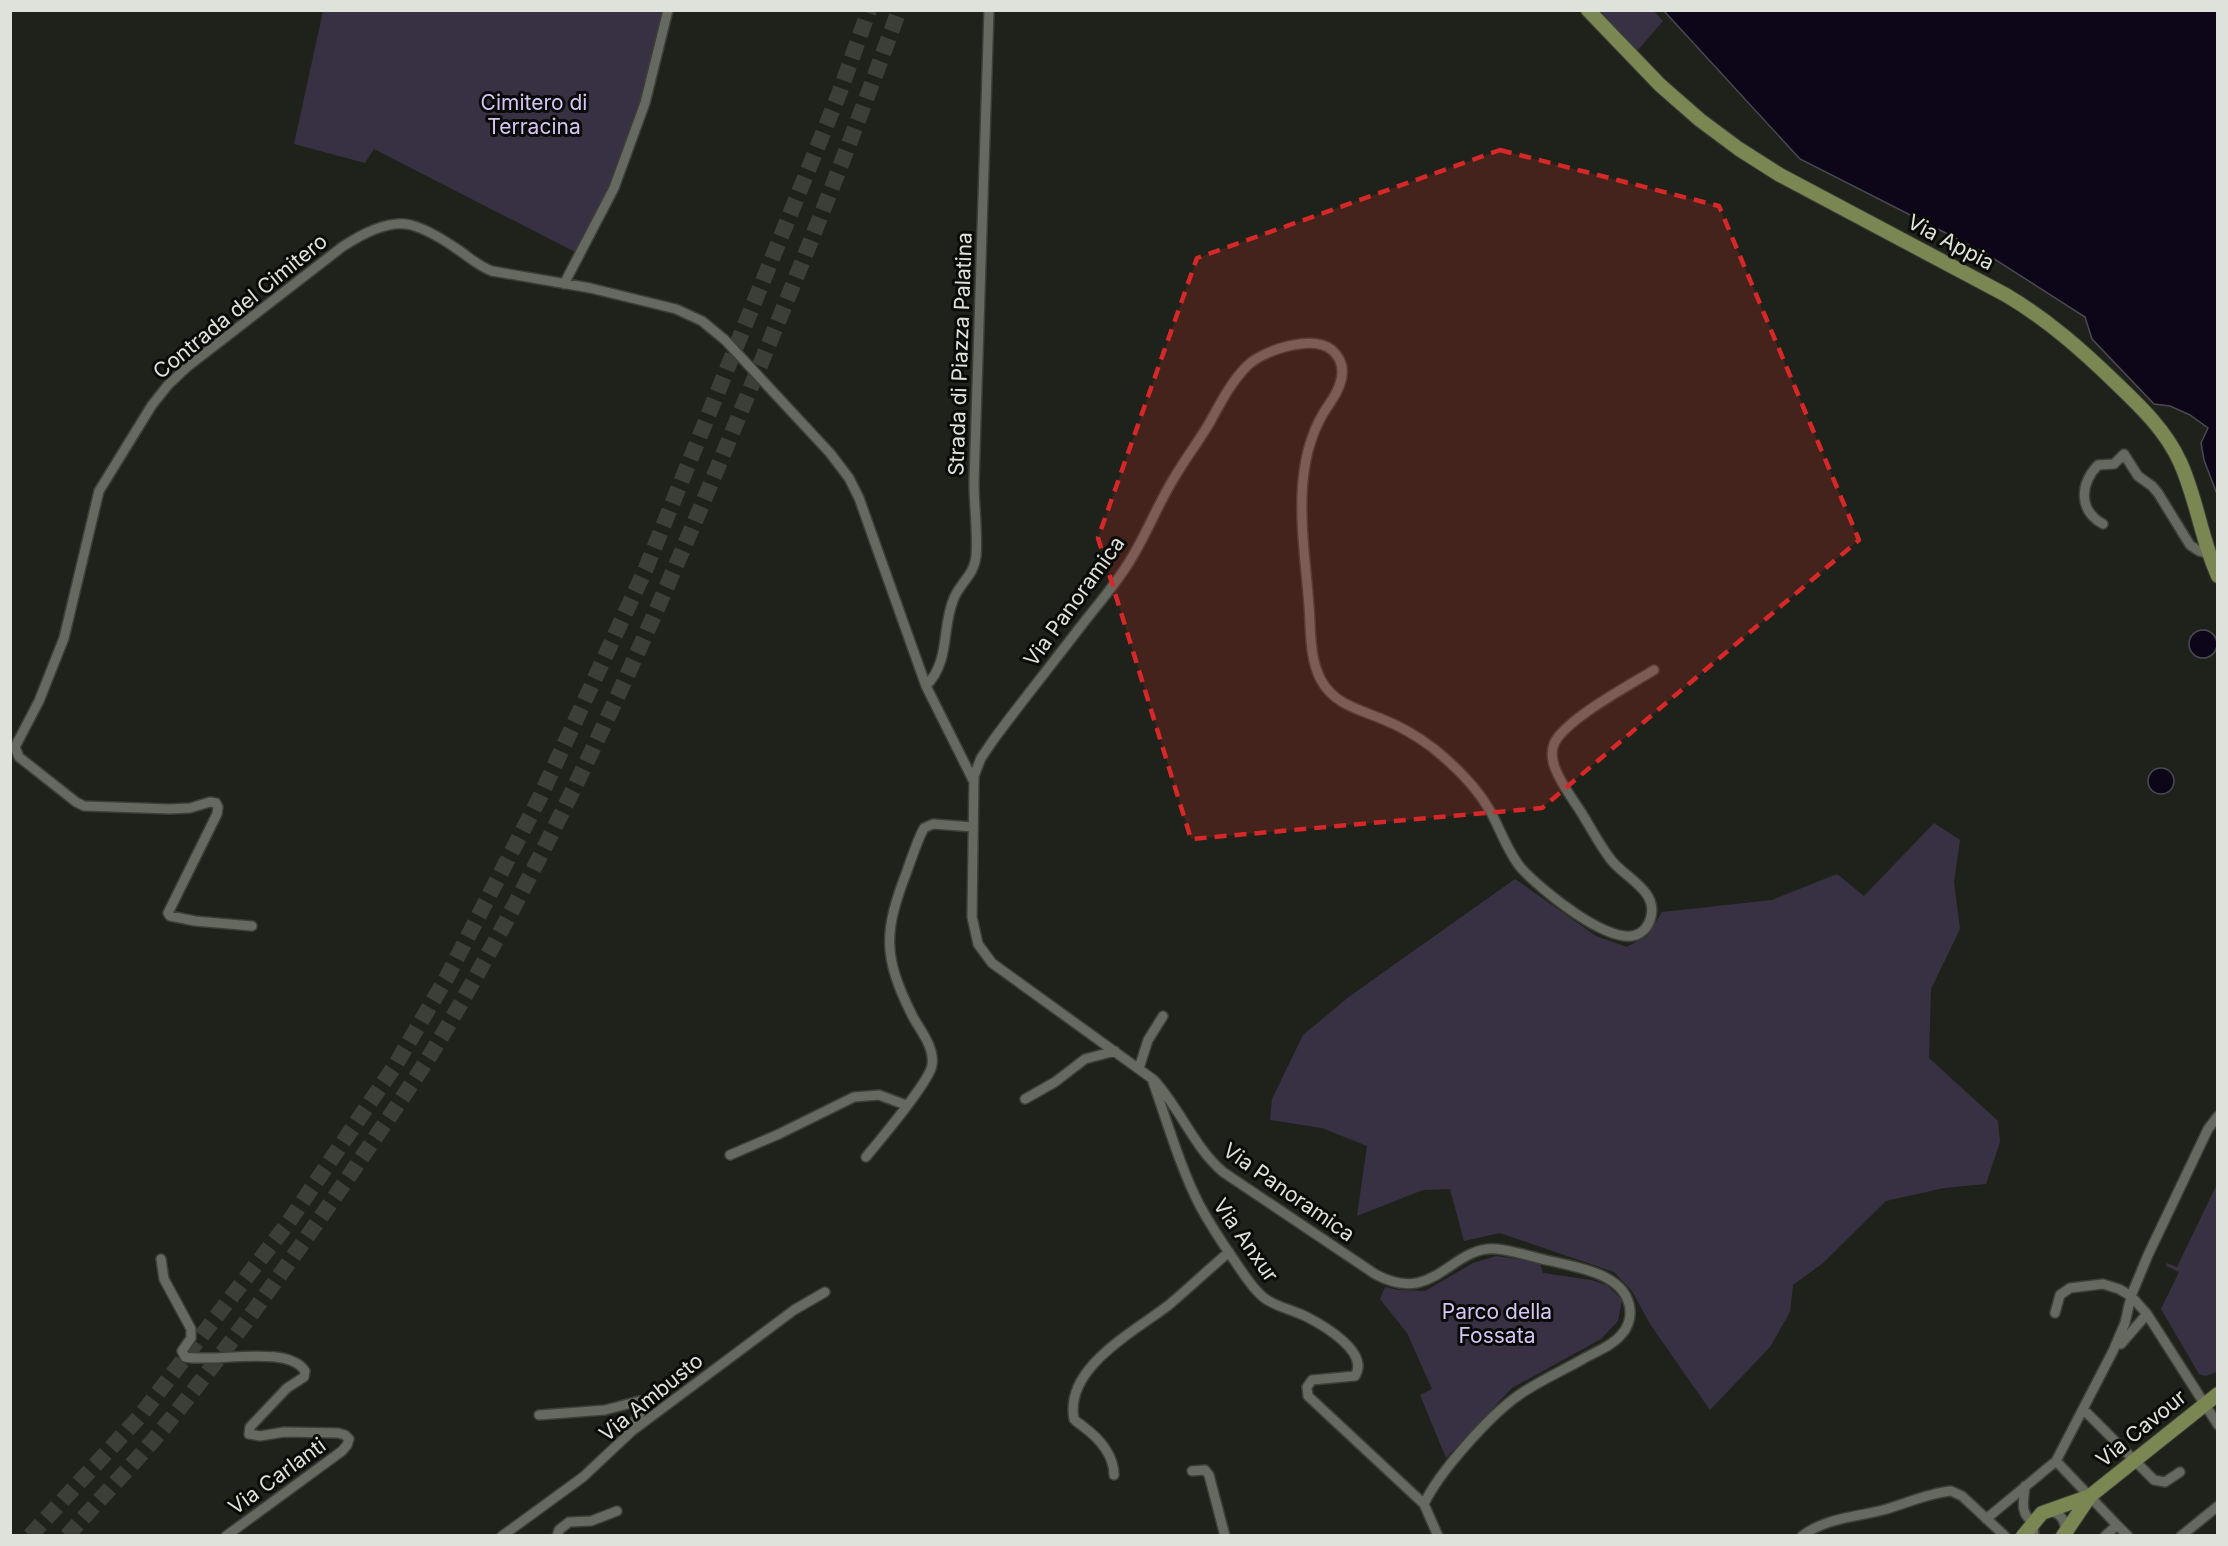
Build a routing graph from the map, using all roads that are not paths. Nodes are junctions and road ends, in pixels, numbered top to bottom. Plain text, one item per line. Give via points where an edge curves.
1 (668, 10) edge
2 (989, 10) edge
3 (1588, 10) edge
4 (564, 284) junction
5 (2103, 524) dead end
6 (2209, 554) junction
7 (2217, 576) edge
8 (1654, 670) dead end
9 (926, 686) junction
10 (973, 780) junction
11 (973, 826) junction
12 (252, 926) dead end
13 (1163, 1016) dead end
14 (1115, 1052) junction
15 (1139, 1068) junction
16 (1151, 1077) junction
17 (1025, 1099) dead end
18 (906, 1105) junction
19 (2217, 1116) edge
20 (730, 1155) dead end
21 (866, 1157) dead end
22 (1229, 1252) junction
23 (161, 1258) dead end
24 (825, 1292) dead end
25 (2131, 1296) junction
26 (2055, 1313) dead end
27 (2146, 1314) junction
28 (2109, 1360) junction
29 (2217, 1394) edge
30 (2205, 1404) junction
31 (2083, 1409) junction
32 (539, 1415) dead end
33 (2217, 1425) edge
34 (621, 1439) junction
35 (2135, 1459) junction
36 (2056, 1461) junction
37 (1192, 1471) dead end
38 (2180, 1472) dead end
39 (1114, 1475) dead end
40 (2025, 1486) junction
41 (2090, 1496) junction
42 (1424, 1504) junction
43 (2217, 1506) edge
44 (617, 1511) dead end
45 (2046, 1511) junction
46 (1986, 1519) junction
47 (2117, 1525) junction
48 (2033, 1529) edge
49 (2063, 1535) edge
50 (226, 1536) edge
51 (502, 1536) edge
52 (557, 1536) edge
53 (1225, 1536) edge
54 (1438, 1536) edge
55 (1802, 1536) edge
56 (2005, 1536) edge
57 (2023, 1536) edge
58 (2105, 1536) edge
59 (2127, 1536) edge
60 (2181, 1536) edge

1 - 4 street via 645,103 614,188
2 - 9 street, Strada di Piazza Palatina via 974,487 976,558 972,572 952,600 943,659
3 - 6 main road, Via Appia via 1660,85 1739,149 1780,175 2012,299 2073,342 2167,438 2186,478
4 - 9 street, Contrada del Cimitero via 676,309 702,321 725,340 830,453 856,492
4 - 12 street, Contrada del Cimitero via 487,269 412,225 391,225 372,231 335,252 176,377 152,405 103,482 64,638 39,701 17,740 16,753 84,806 170,809 216,803 217,814 168,913 184,919
5 - 6 street via 2089,513 2084,488 2098,465 2114,464 2124,454 2138,476 2155,490 2190,545
6 - 7 main road, Via Appia
8 - 10 street, Via Panoramica via 1571,723 1552,752 1556,771 1608,856 1650,899 1652,911 1645,928 1635,936 1622,937 1607,933 1579,915 1523,870 1480,795 1436,750 1403,729 1341,702 1319,677 1304,547 1302,484 1312,435 1339,389 1343,374 1339,360 1329,348 1297,345 1257,357 1236,378 1132,557 991,744
9 - 10 street, Contrada del Cimitero
10 - 11 street, Via Panoramica
11 - 14 street, Via Panoramica via 973,925 980,949 1004,972
11 - 18 street via 933,824 924,828 891,916 890,946 896,978 932,1058 929,1074
13 - 15 street via 1148,1040
14 - 15 street, Via Panoramica
14 - 17 street via 1088,1058
15 - 16 street, Via Panoramica
16 - 22 street, Via Anxur via 1192,1189
16 - 42 street, Via Panoramica via 1218,1168 1383,1278 1405,1283 1426,1281 1467,1256 1498,1250 1587,1270 1625,1293 1630,1316 1621,1336 1508,1403 1445,1470
18 - 20 street via 879,1095 854,1097
18 - 21 street
19 - 25 street via 2200,1144
22 - 39 street via 1170,1304 1110,1348 1078,1386 1072,1405 1074,1419 1108,1452
22 - 42 street, Via Anxur via 1266,1299 1316,1322 1356,1354 1359,1365 1355,1376 1312,1380 1307,1394
23 - 50 street, Via Carlanti via 164,1279 191,1329 183,1356 276,1358 298,1363 305,1371 304,1377 287,1388 249,1427 249,1434 260,1437 284,1432 338,1433 349,1439 342,1451
24 - 34 street, Via Ambusto via 799,1307
25 - 26 street via 2108,1285 2070,1288 2060,1295
25 - 27 street
25 - 28 street via 2126,1320
27 - 28 street
27 - 30 street
28 - 31 street
29 - 30 main road, Via Cavour
30 - 33 street
30 - 35 main road, Via Cavour
31 - 35 street
31 - 36 street
32 - 34 street via 605,1410 644,1402 644,1410
34 - 51 street, Via Ambusto via 583,1477
35 - 38 street via 2159,1482
35 - 41 main road, Via Cavour
36 - 40 street
36 - 41 street
37 - 53 street via 1204,1470 1209,1475
40 - 46 street
40 - 48 street via 2023,1511
41 - 45 main road, Via Cavour
41 - 47 street
41 - 49 main road, Via Cavour
42 - 54 street, Via Anxur
43 - 60 street
44 - 52 street via 596,1520 569,1522
45 - 48 main road
45 - 49 street via 2063,1519
46 - 55 street via 1959,1494 1948,1491 1818,1525
46 - 56 street
47 - 58 street
47 - 59 street
48 - 57 main road

